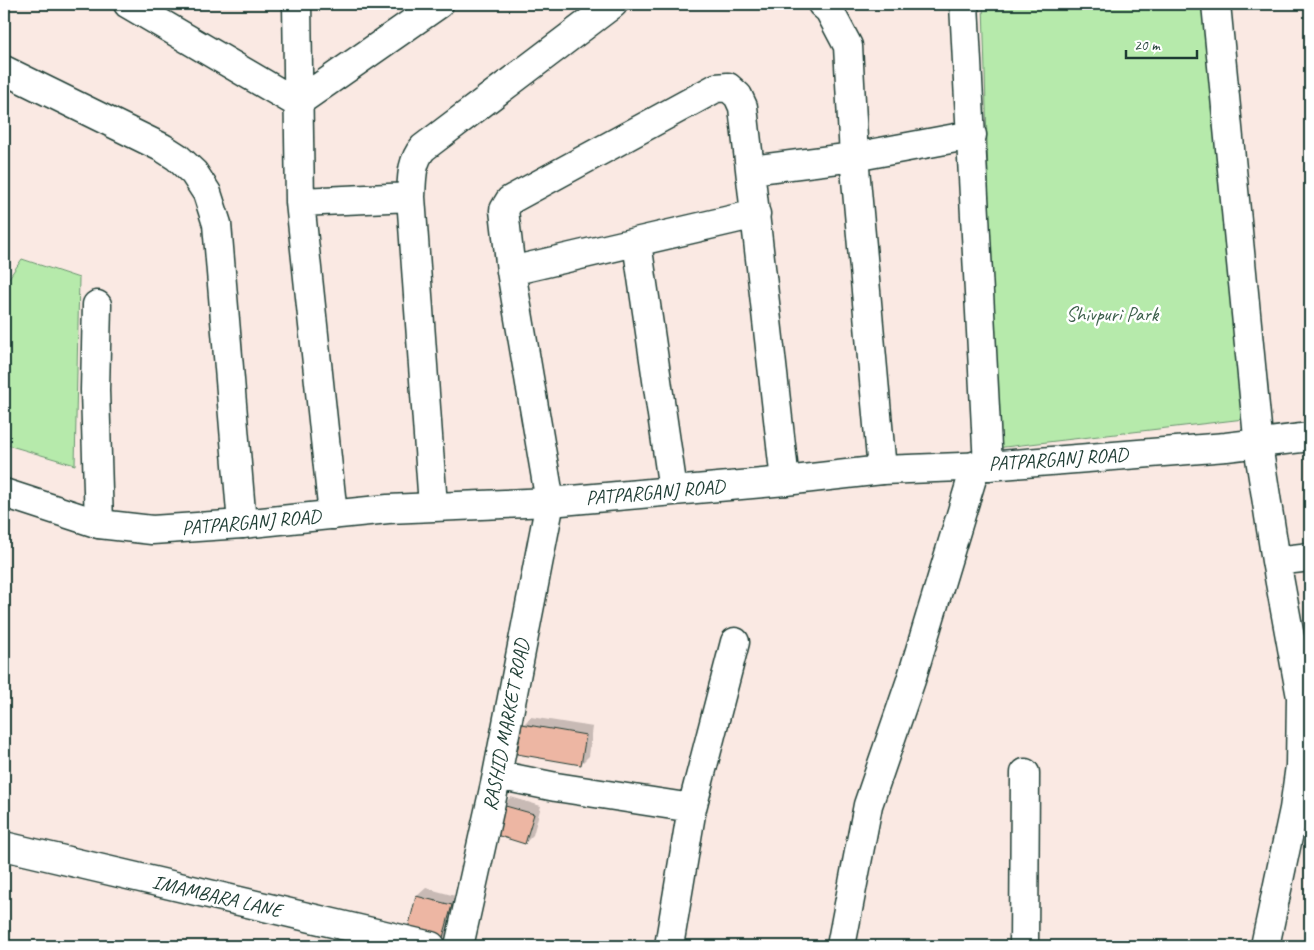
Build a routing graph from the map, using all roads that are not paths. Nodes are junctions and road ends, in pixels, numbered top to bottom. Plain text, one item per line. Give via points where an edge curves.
1 (128, 4) edge
2 (297, 4) edge
3 (439, 4) edge
4 (613, 4) edge
5 (822, 4) edge
6 (964, 4) edge
7 (1216, 4) edge
8 (5, 73) edge
9 (297, 103) junction
10 (972, 135) junction
11 (854, 157) junction
12 (751, 170) junction
13 (411, 196) junction
14 (300, 202) junction
15 (756, 214) junction
16 (638, 243) junction
17 (512, 271) junction
18 (97, 306) dead end
19 (1310, 437) edge
20 (1260, 442) junction
21 (982, 465) junction
22 (882, 470) junction
23 (785, 481) junction
24 (673, 490) junction
25 (4, 493) edge
26 (550, 502) junction
27 (433, 506) junction
28 (333, 515) junction
29 (99, 524) junction
30 (242, 524) junction
31 (1310, 557) edge
32 (1276, 562) junction
33 (735, 642) dead end
34 (1306, 696) edge
35 (1025, 773) dead end
36 (497, 774) junction
37 (692, 808) junction
38 (4, 846) edge
39 (430, 946) edge
40 (459, 946) edge
41 (669, 946) edge
42 (841, 946) edge
43 (1024, 946) edge
44 (1265, 946) edge

1 - 9 street
2 - 9 street
3 - 9 street
4 - 13 street via 422,148 413,170
5 - 11 street via 848,46
6 - 10 street
7 - 20 street
8 - 30 street via 163,148 194,173 207,193 218,224
9 - 14 street
10 - 11 street
10 - 21 street
11 - 12 street
11 - 22 street
12 - 15 street
12 - 17 street via 743,107 738,96 728,87 716,88 510,200 504,210
13 - 14 street
13 - 27 street
14 - 28 street
15 - 16 street
15 - 23 street
16 - 17 street
16 - 24 street
17 - 26 street
18 - 29 street via 95,390
19 - 20 street, PATPARGANJ ROAD
20 - 21 street, PATPARGANJ ROAD
20 - 32 street
21 - 22 street, PATPARGANJ ROAD
21 - 42 street via 868,805
22 - 23 street, PATPARGANJ ROAD
23 - 24 street, PATPARGANJ ROAD
24 - 26 street, PATPARGANJ ROAD
25 - 29 street, PATPARGANJ ROAD
26 - 27 street, PATPARGANJ ROAD
26 - 36 street, RASHID MARKET ROAD
27 - 28 street, PATPARGANJ ROAD
28 - 30 street, PATPARGANJ ROAD
29 - 30 street, PATPARGANJ ROAD via 152,530
31 - 32 street
32 - 34 street
33 - 37 street
34 - 44 street via 1294,809
35 - 43 street
36 - 37 street via 556,787
36 - 40 street, RASHID MARKET ROAD
37 - 41 street
38 - 39 street, IMAMBARA LANE

